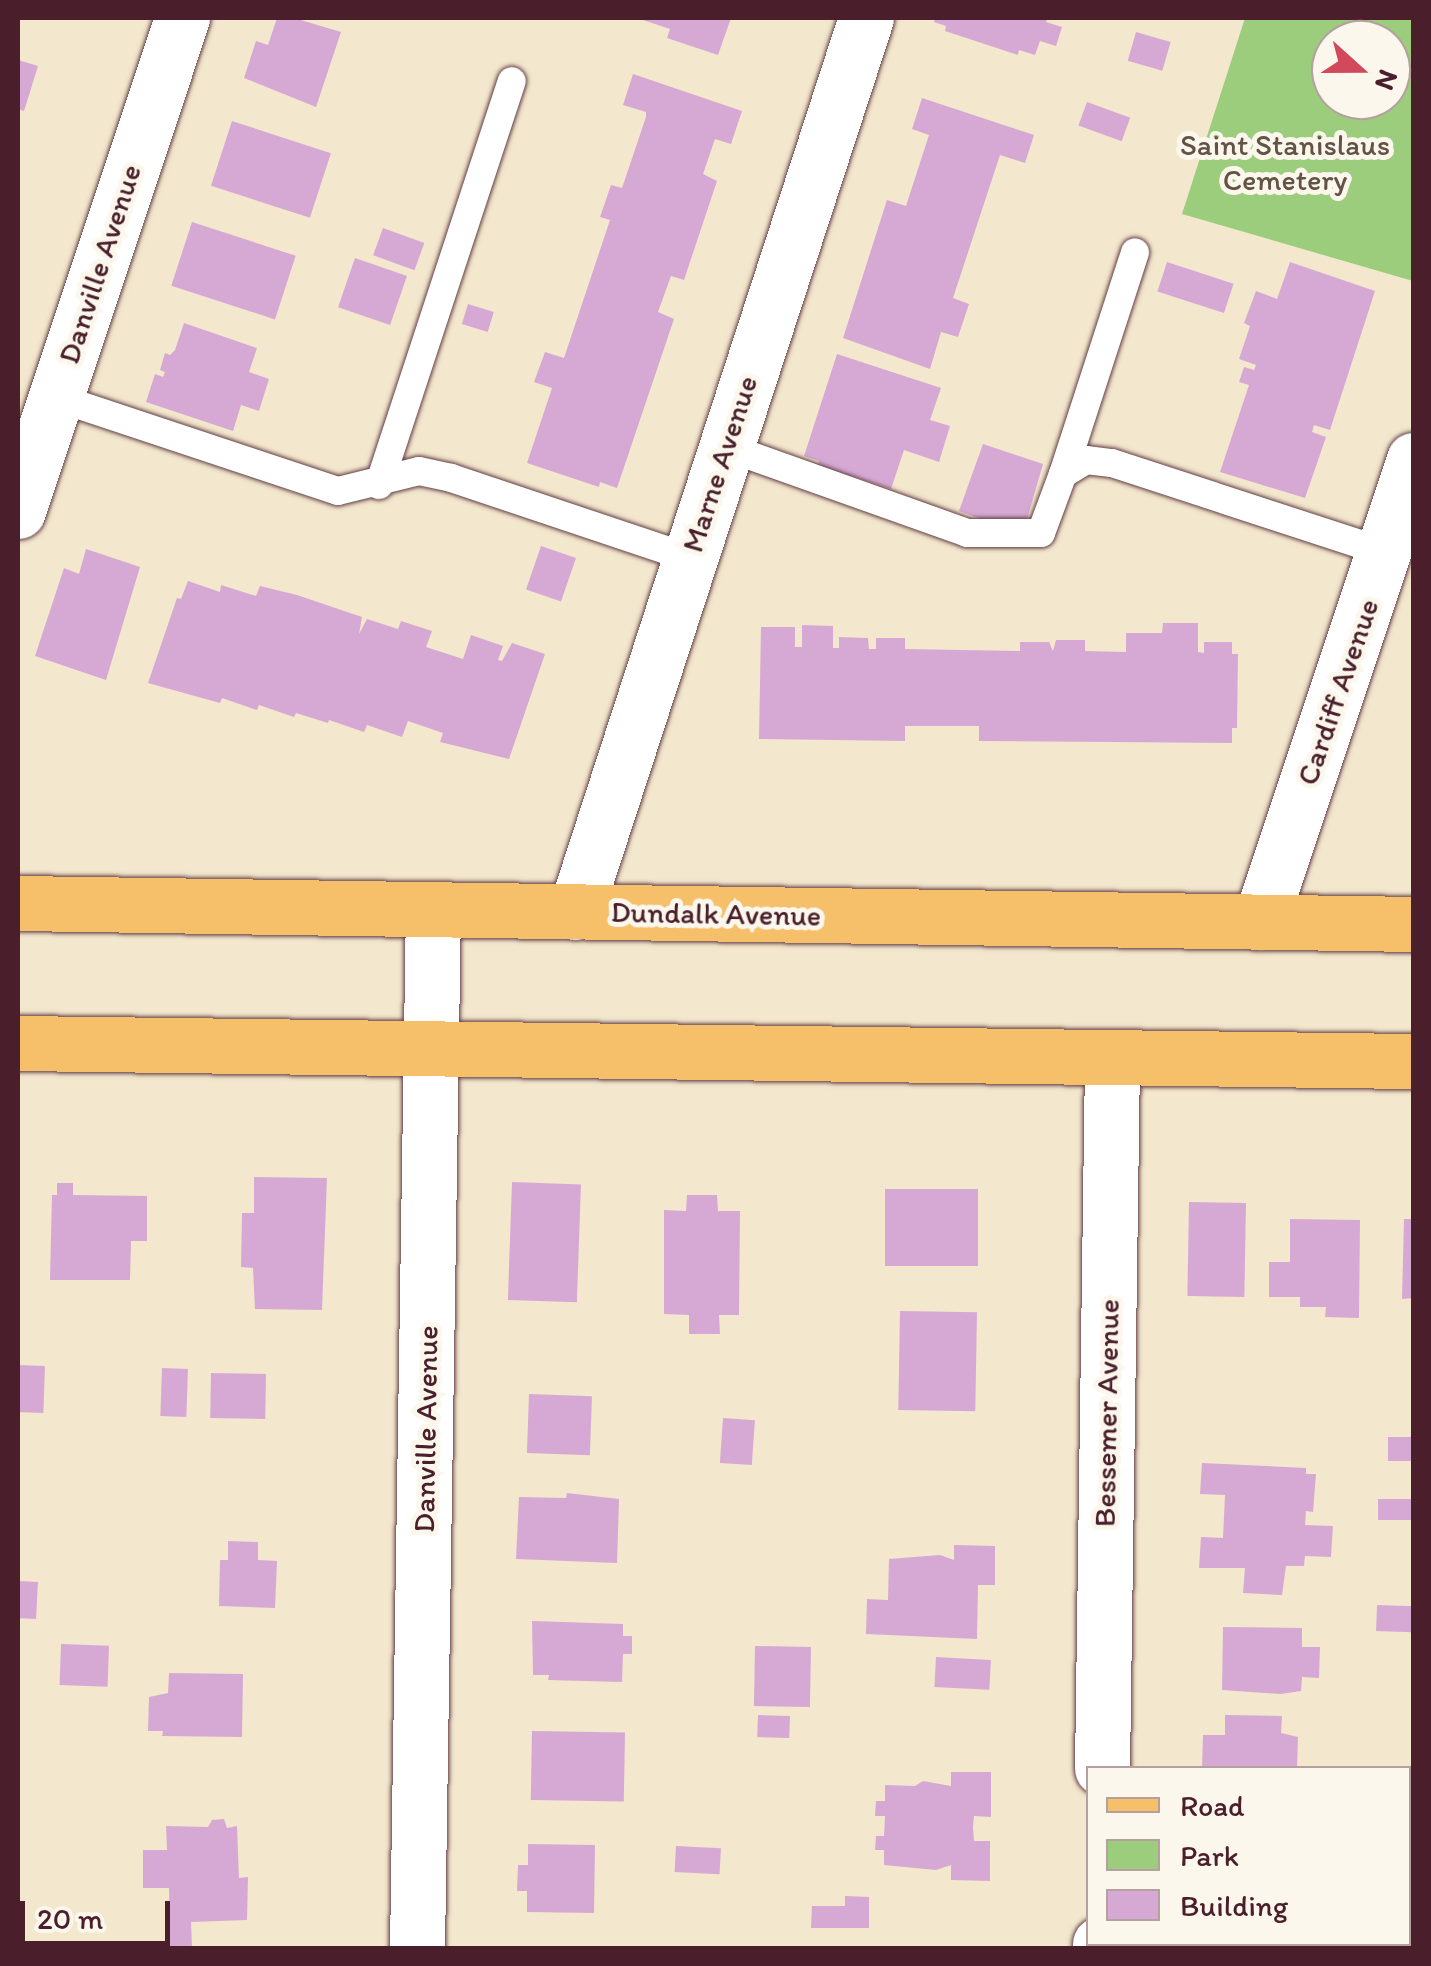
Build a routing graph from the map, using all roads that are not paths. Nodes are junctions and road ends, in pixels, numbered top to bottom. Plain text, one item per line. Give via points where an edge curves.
1 (182, 18) edge
2 (866, 18) edge
3 (512, 81) dead end
4 (1135, 252) dead end
5 (56, 396) junction
6 (726, 448) junction
7 (1063, 474) junction
8 (1410, 484) edge
9 (378, 485) junction
10 (18, 511) edge
11 (1385, 552) junction
12 (690, 558) junction
13 (18, 903) edge
14 (433, 909) junction
15 (576, 912) junction
16 (1260, 922) junction
17 (1414, 924) edge
18 (18, 1043) edge
19 (432, 1048) junction
20 (1112, 1057) junction
21 (1414, 1061) edge
22 (1102, 1766) edge
23 (416, 1948) edge

1 - 5 street, Danville Avenue
2 - 6 street, Marne Avenue
3 - 9 lane
4 - 7 lane
5 - 9 lane via 338,491
5 - 10 street, Danville Avenue
6 - 7 lane via 967,533 1040,533
6 - 12 street, Marne Avenue
7 - 11 lane via 1086,460 1112,464
8 - 11 street, Cardiff Avenue
9 - 12 lane via 419,472 451,478
11 - 16 street, Cardiff Avenue
12 - 15 street, Marne Avenue
13 - 14 main road, Dundalk Avenue
14 - 15 main road, Dundalk Avenue
14 - 19 street, Danville Avenue
15 - 16 main road, Dundalk Avenue
16 - 17 main road, Dundalk Avenue
18 - 19 main road
19 - 20 main road
19 - 23 street, Danville Avenue
20 - 21 main road
20 - 22 street, Bessemer Avenue

